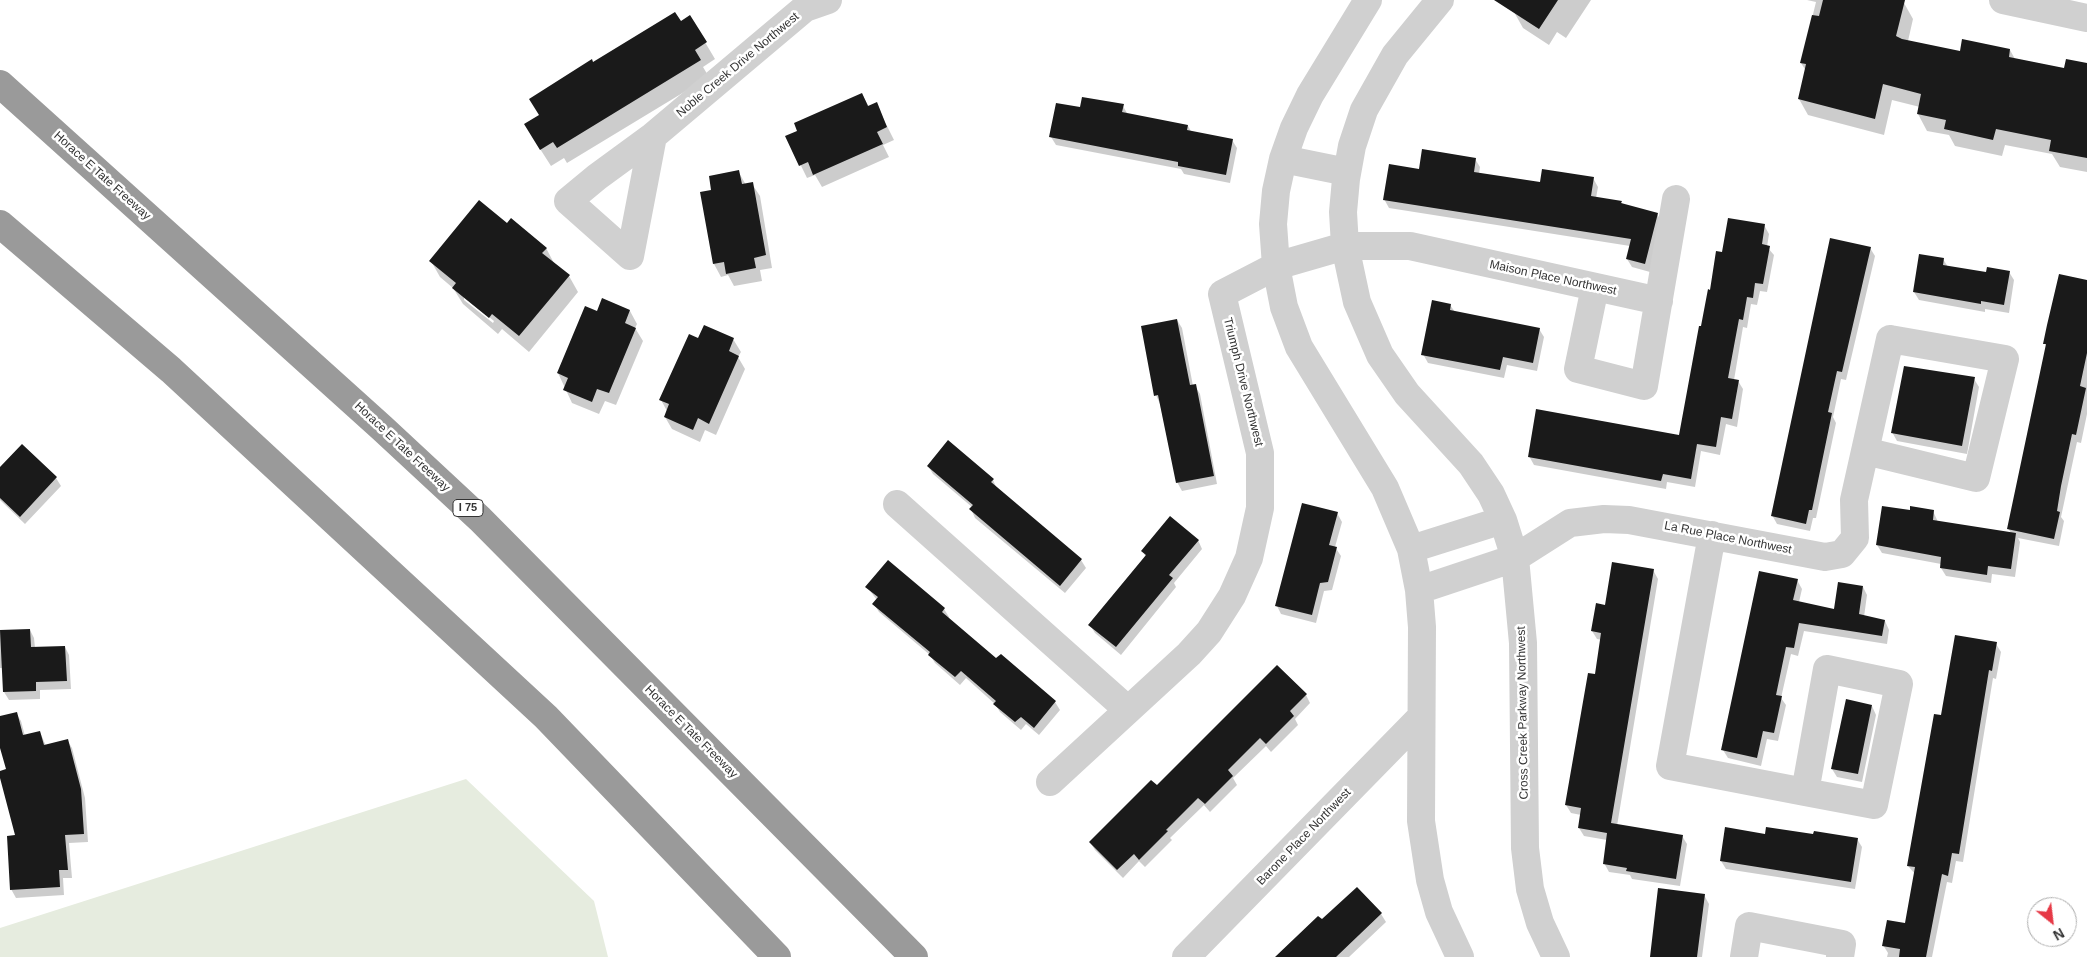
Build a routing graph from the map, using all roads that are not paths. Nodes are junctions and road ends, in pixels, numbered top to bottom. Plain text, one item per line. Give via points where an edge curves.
1 (828, 0) edge
2 (1368, 0) edge
3 (1440, 0) edge
4 (2004, 0) edge
5 (2087, 18) edge
6 (0, 84) edge
7 (653, 136) dead end
8 (1283, 159) junction
9 (1347, 172) junction
10 (1676, 199) dead end
11 (0, 224) edge
12 (1344, 246) junction
13 (1276, 266) junction
14 (1595, 287) junction
15 (1659, 301) junction
16 (1865, 451) junction
17 (897, 504) dead end
18 (1503, 520) junction
19 (1712, 535) junction
20 (1411, 549) junction
21 (1515, 558) junction
22 (1419, 590) junction
23 (1128, 710) junction
24 (1421, 717) junction
25 (1050, 782) dead end
26 (1805, 792) junction
27 (777, 957) edge
28 (914, 957) edge
29 (1186, 957) edge
30 (1460, 957) edge
31 (1556, 957) edge
32 (1744, 957) edge
33 (1840, 957) edge

1 - 7 street, Noble Creek Drive Northwest via 805,8
2 - 8 street via 1310,95
3 - 9 street, Cross Creek Parkway Northwest via 1395,55 1364,110
4 - 5 street
6 - 28 highway, Horace E Tate Freeway / I 75 via 480,519
8 - 9 street
8 - 13 street via 1273,224
9 - 12 street, Cross Creek Parkway Northwest
10 - 15 street
11 - 27 highway via 171,370 546,717
12 - 13 street, Maison Place Northwest
12 - 14 street, Maison Place Northwest via 1410,246
12 - 18 street, Cross Creek Parkway Northwest via 1357,302 1380,355 1407,394 1471,464
13 - 20 street via 1284,307 1299,347 1385,488
13 - 23 street, Triumph Drive Northwest via 1222,294 1260,453 1260,508 1249,558 1232,596 1209,632
14 - 15 street, Maison Place Northwest
14 - 15 street via 1578,369 1644,386
16 - 16 street, La Rue Place Northwest via 1976,478 2005,359 1890,339
16 - 19 street, La Rue Place Northwest via 1854,500 1855,538 1842,554 1825,557
17 - 23 street
18 - 20 street
18 - 21 street, Cross Creek Parkway Northwest
19 - 21 street, La Rue Place Northwest via 1629,520 1604,519 1570,523
19 - 26 street via 1670,766
20 - 22 street
21 - 22 street, La Rue Place Northwest
21 - 31 street, Cross Creek Parkway Northwest via 1523,643 1525,848 1530,888 1540,923
22 - 24 street
23 - 25 street, Triumph Drive Northwest
24 - 29 street, Barone Place Northwest
24 - 30 street via 1421,821 1430,880 1439,912
26 - 26 street via 1827,669 1899,684 1874,805
32 - 33 street via 1749,926 1842,944

